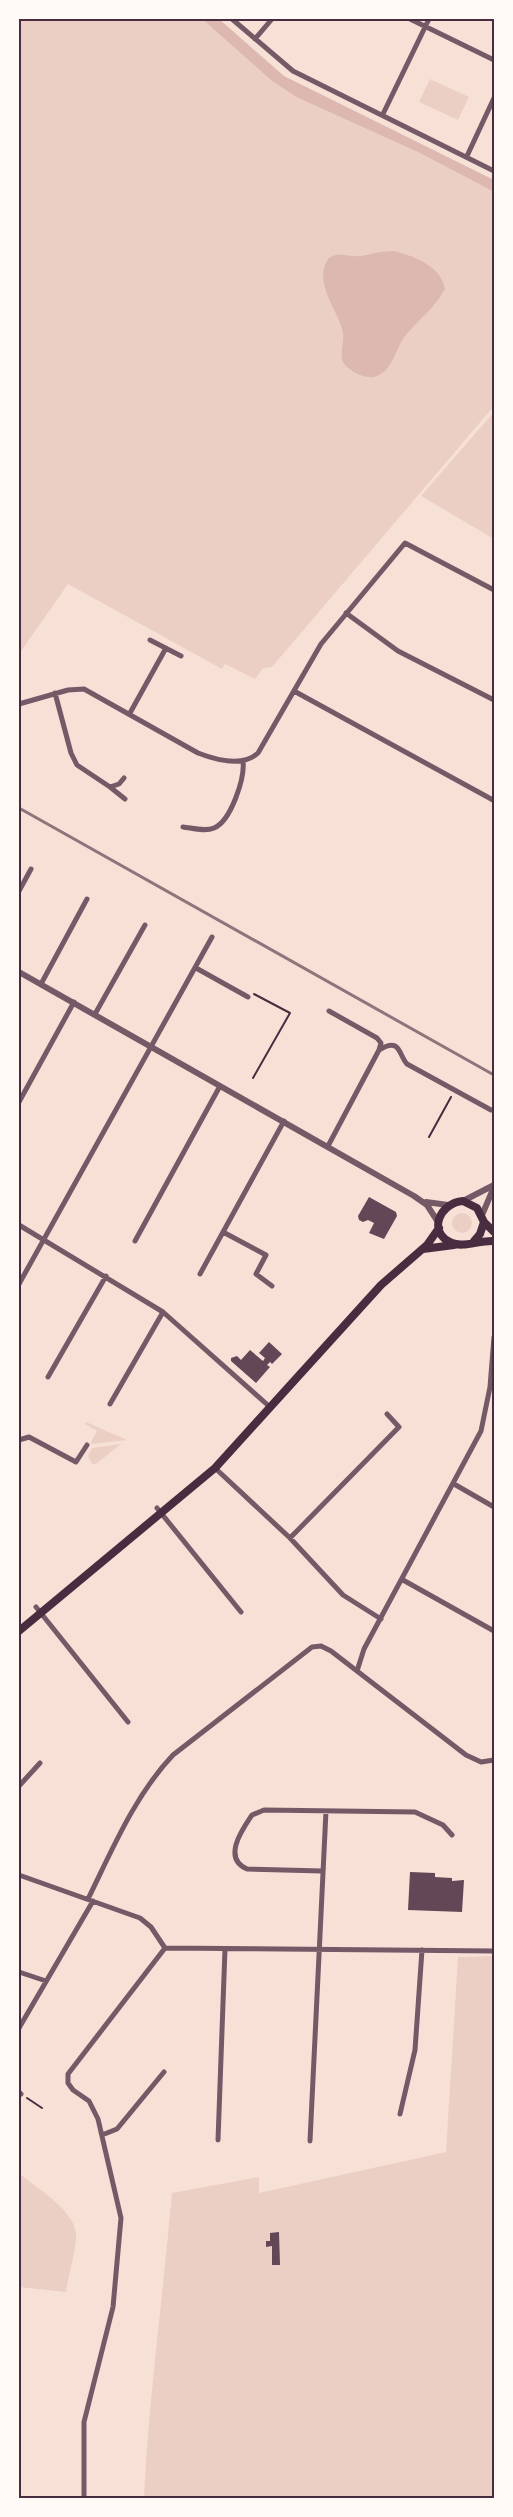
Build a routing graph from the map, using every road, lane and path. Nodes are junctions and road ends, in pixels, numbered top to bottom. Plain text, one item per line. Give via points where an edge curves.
1 (232, 19) edge
2 (272, 19) edge
3 (410, 19) edge
4 (429, 19) edge
5 (426, 26) junction
6 (256, 39) junction
7 (494, 60) edge
8 (494, 98) edge
9 (383, 114) junction
10 (467, 156) junction
11 (494, 171) edge
12 (494, 590) edge
13 (346, 613) junction
14 (150, 640) dead end
15 (166, 648) junction
16 (181, 656) dead end
17 (294, 691) junction
18 (55, 694) junction
19 (494, 700) edge
20 (19, 704) edge
21 (130, 713) junction
22 (244, 761) junction
23 (124, 778) dead end
24 (110, 786) junction
25 (124, 799) dead end
26 (493, 800) dead end
27 (183, 827) dead end
28 (31, 869) dead end
29 (19, 891) edge
30 (87, 898) dead end
31 (145, 925) dead end
32 (212, 937) dead end
33 (196, 968) junction
34 (19, 972) edge
35 (40, 984) junction
36 (248, 997) joint
37 (74, 1002) junction
38 (328, 1011) dead end
39 (95, 1014) junction
40 (150, 1045) junction
41 (379, 1050) junction
42 (253, 1078) dead end
43 (220, 1086) junction
44 (454, 1090) junction
45 (19, 1102) edge
46 (491, 1110) dead end
47 (284, 1121) junction
48 (429, 1138) dead end
49 (328, 1146) junction
50 (494, 1186) edge
51 (422, 1201) junction
52 (463, 1201) junction
53 (448, 1205) junction
54 (483, 1219) junction
55 (19, 1225) edge
56 (439, 1225) junction
57 (223, 1232) junction
58 (494, 1232) edge
59 (43, 1238) junction
60 (135, 1241) dead end
61 (474, 1241) junction
62 (494, 1241) edge
63 (457, 1245) junction
64 (422, 1250) junction
65 (200, 1274) dead end
66 (106, 1276) junction
67 (19, 1284) edge
68 (272, 1286) dead end
69 (163, 1312) junction
70 (494, 1337) edge
71 (48, 1377) dead end
72 (492, 1387) edge
73 (110, 1404) dead end
74 (270, 1407) junction
75 (387, 1414) dead end
76 (19, 1440) edge
77 (87, 1445) dead end
78 (215, 1468) junction
79 (454, 1484) junction
80 (494, 1507) edge
81 (160, 1511) junction
82 (290, 1538) junction
83 (403, 1580) junction
84 (38, 1610) junction
85 (241, 1612) dead end
86 (381, 1619) junction
87 (19, 1630) edge
88 (494, 1631) edge
89 (357, 1671) junction
90 (128, 1722) dead end
91 (494, 1760) edge
92 (40, 1763) dead end
93 (19, 1786) edge
94 (326, 1811) junction
95 (452, 1835) dead end
96 (322, 1871) junction
97 (19, 1875) edge
98 (90, 1900) junction
99 (166, 1948) junction
100 (225, 1948) junction
101 (318, 1949) junction
102 (422, 1950) junction
103 (494, 1951) edge
104 (19, 1972) edge
105 (46, 1981) junction
106 (19, 2028) edge
107 (164, 2072) dead end
108 (20, 2093) edge
109 (42, 2108) dead end
110 (400, 2114) dead end
111 (102, 2135) junction
112 (218, 2140) dead end
113 (310, 2141) dead end
114 (84, 2498) edge

1 - 6 street
2 - 6 street
3 - 5 street
4 - 5 street
5 - 7 street
5 - 9 street
6 - 9 street via 293,71
8 - 10 street
9 - 10 street
10 - 11 street
12 - 13 street via 405,543
13 - 17 street via 322,644
13 - 19 street via 398,651
14 - 15 street
15 - 16 street
15 - 21 street
17 - 22 street via 258,753
17 - 26 street
18 - 20 street
18 - 21 street via 84,689
18 - 24 street via 77,765
21 - 22 street via 204,755
22 - 27 street via 242,783 219,825 209,829
23 - 24 street via 119,784
24 - 25 street
28 - 29 street
30 - 35 street
31 - 39 street
32 - 33 street
33 - 36 street
33 - 40 street
34 - 35 street
35 - 37 street
36 - 42 path via 251,992 290,1013
37 - 39 street
37 - 45 street
38 - 41 street via 377,1038 381,1043
39 - 40 street
40 - 43 street
40 - 59 street
41 - 44 street via 396,1046 407,1064
41 - 49 street
43 - 47 street
43 - 60 street
44 - 46 street
44 - 48 path
47 - 49 street
47 - 57 street
49 - 51 street
50 - 52 street
50 - 54 street
51 - 53 street
51 - 56 street via 432,1210
52 - 53 main road
52 - 54 main road via 477,1208
53 - 56 main road via 440,1215
54 - 58 main road
54 - 61 main road via 480,1234
55 - 59 street
56 - 63 main road via 443,1236
56 - 64 main road
57 - 65 street
57 - 68 street via 266,1255 256,1274
59 - 66 street
59 - 67 street
61 - 62 main road
61 - 63 main road
63 - 64 main road
64 - 74 main road via 381,1285
66 - 69 street
66 - 71 street
69 - 73 street
69 - 74 street
70 - 72 street
72 - 79 street via 481,1431
74 - 78 main road
75 - 82 street via 399,1427
76 - 77 street via 29,1438 76,1462
78 - 81 main road
78 - 82 street
79 - 80 street
79 - 83 street
81 - 84 main road
81 - 85 street
82 - 86 street via 343,1595
83 - 86 street
83 - 88 street
84 - 87 main road
84 - 90 street
86 - 89 street via 364,1649
89 - 91 street via 466,1756 481,1762
89 - 98 street via 324,1646 309,1649 173,1755 148,1786
92 - 93 street
94 - 95 street via 416,1812 439,1822
94 - 96 street
94 - 96 street via 258,1811 248,1820 234,1853 238,1863 246,1869
96 - 101 street
97 - 98 street
98 - 99 street via 146,1922
98 - 105 street
99 - 100 street
99 - 111 street via 68,2074 68,2083 93,2107
100 - 101 street
100 - 112 street
101 - 102 street
101 - 113 street
102 - 103 street
102 - 110 street via 415,2050
104 - 105 street
105 - 106 street
107 - 111 street via 117,2129
108 - 109 path
111 - 114 street via 119,2202 121,2237 112,2315 84,2422

